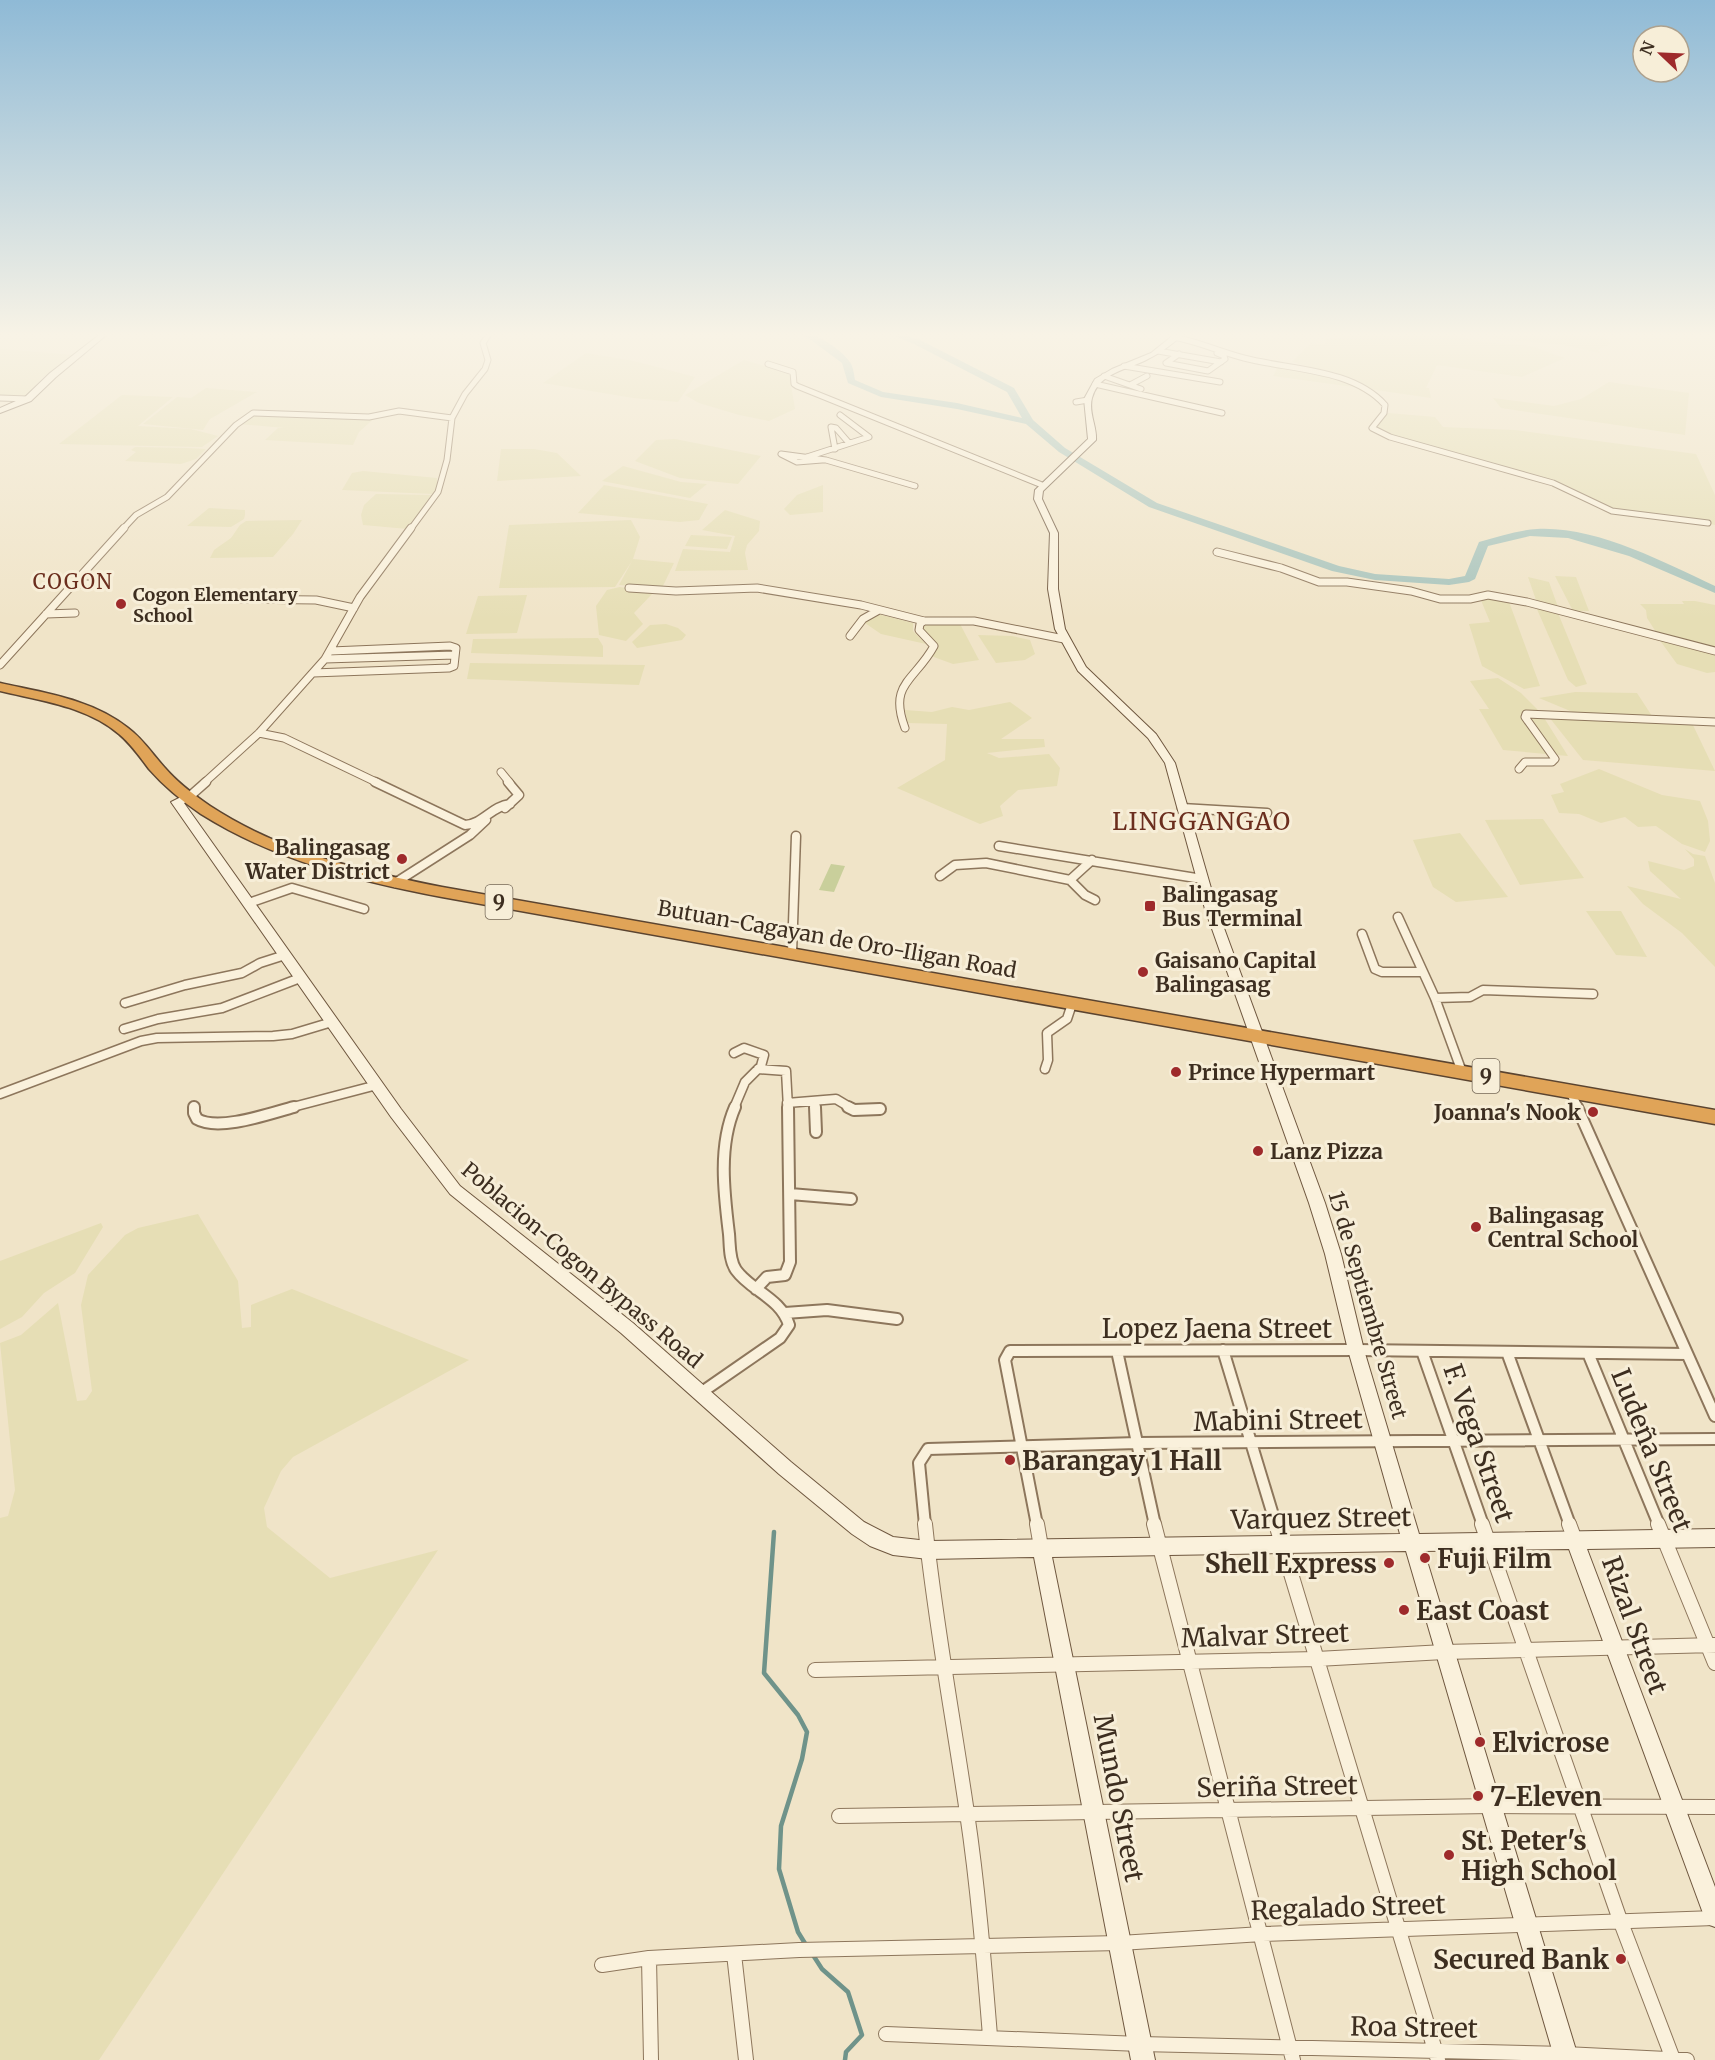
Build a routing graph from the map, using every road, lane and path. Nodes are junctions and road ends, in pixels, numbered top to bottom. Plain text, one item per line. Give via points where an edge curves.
1 (232, 428) edge
2 (451, 428) edge
3 (831, 428) edge
4 (837, 428) edge
5 (858, 428) edge
6 (902, 428) edge
7 (1091, 428) edge
8 (1372, 428) edge
9 (849, 443) junction
10 (835, 449) junction
11 (807, 457) junction
12 (822, 460) junction
13 (1042, 485) junction
14 (915, 486) dead end
15 (1708, 523) dead end
16 (1217, 552) dead end
17 (75, 584) junction
18 (98, 584) dead end
19 (628, 588) dead end
20 (235, 599) dead end
21 (354, 608) junction
22 (879, 610) junction
23 (75, 613) dead end
24 (46, 614) junction
25 (924, 621) junction
26 (850, 636) dead end
27 (1065, 639) junction
28 (331, 651) junction
29 (1715, 651) edge
30 (455, 655) junction
31 (325, 659) junction
32 (0, 665) edge
33 (313, 673) junction
34 (0, 687) edge
35 (1715, 722) edge
36 (905, 728) dead end
37 (259, 733) junction
38 (1519, 769) dead end
39 (501, 772) dead end
40 (189, 797) junction
41 (510, 804) junction
42 (1182, 808) junction
43 (1267, 813) dead end
44 (796, 836) dead end
45 (999, 846) dead end
46 (1092, 860) junction
47 (1081, 871) junction
48 (940, 876) dead end
49 (1202, 879) junction
50 (1070, 880) junction
51 (394, 883) junction
52 (1076, 887) junction
53 (1095, 900) dead end
54 (249, 903) junction
55 (364, 909) dead end
56 (1398, 917) dead end
57 (1362, 934) dead end
58 (792, 953) junction
59 (285, 955) junction
60 (1423, 972) junction
61 (300, 978) junction
62 (1593, 994) dead end
63 (1435, 998) junction
64 (125, 1003) dead end
65 (1072, 1004) junction
66 (332, 1022) junction
67 (124, 1029) dead end
68 (1258, 1036) junction
69 (734, 1053) dead end
70 (758, 1069) junction
71 (1045, 1069) dead end
72 (1462, 1072) junction
73 (377, 1085) junction
74 (1570, 1091) junction
75 (0, 1094) edge
76 (815, 1101) junction
77 (787, 1103) junction
78 (194, 1107) dead end
79 (880, 1109) dead end
80 (1715, 1117) edge
81 (816, 1132) dead end
82 (790, 1194) junction
83 (851, 1199) dead end
84 (756, 1289) junction
85 (785, 1313) junction
86 (897, 1319) dead end
87 (1223, 1350) junction
88 (1356, 1350) junction
89 (1117, 1351) junction
90 (1422, 1351) junction
91 (1507, 1352) junction
92 (1588, 1353) junction
93 (1687, 1354) junction
94 (702, 1392) junction
95 (1715, 1416) edge
96 (1538, 1439) junction
97 (1623, 1439) junction
98 (1715, 1439) edge
99 (1453, 1440) junction
100 (1384, 1441) junction
101 (1137, 1443) junction
102 (1252, 1443) junction
103 (1021, 1446) junction
104 (1715, 1538) edge
105 (1664, 1539) junction
106 (1575, 1540) junction
107 (1489, 1541) junction
108 (1412, 1542) junction
109 (1280, 1545) junction
110 (1159, 1546) junction
111 (1041, 1547) junction
112 (928, 1551) junction
113 (1711, 1646) edge
114 (1614, 1649) junction
115 (1527, 1651) junction
116 (1444, 1652) junction
117 (1317, 1659) junction
118 (1189, 1661) junction
119 (1715, 1663) edge
120 (1066, 1664) junction
121 (943, 1666) junction
122 (815, 1670) dead end
123 (1491, 1806) junction
124 (1580, 1807) junction
125 (1675, 1807) junction
126 (1715, 1807) edge
127 (1363, 1809) junction
128 (1228, 1811) junction
129 (1095, 1812) junction
130 (967, 1814) junction
131 (839, 1816) dead end
132 (1715, 1917) edge
133 (1620, 1920) junction
134 (1527, 1923) junction
135 (1400, 1929) junction
136 (1262, 1934) junction
137 (1120, 1943) junction
138 (983, 1946) junction
139 (734, 1954) junction
140 (649, 1958) junction
141 (602, 1965) dead end
142 (886, 2034) dead end
143 (990, 2036) junction
144 (1141, 2052) edge
145 (1292, 2054) edge
146 (1437, 2056) edge
147 (1566, 2057) edge
148 (651, 2060) edge
149 (746, 2060) edge
150 (1680, 2060) edge

1 - 17 street via 167,497 136,515
2 - 21 street via 438,492
3 - 10 street
4 - 9 street
5 - 9 street via 869,436
6 - 13 street
7 - 13 street via 1093,437 1084,449
8 - 15 street via 1382,435 1445,455 1553,483 1612,511
9 - 10 street
10 - 11 street
11 - 12 street
11 - 12 street via 781,454 797,462
12 - 14 street
13 - 27 street, 15 de Septiembre Street via 1037,494 1054,533 1053,589 1057,619
16 - 29 street via 1281,567 1318,582 1347,582 1440,598 1488,595 1527,602
17 - 18 street
17 - 24 street
19 - 22 street via 676,591 750,587
20 - 21 street via 316,600
21 - 28 street
22 - 25 street
22 - 26 street via 863,619
23 - 24 street
24 - 32 street
25 - 27 street via 974,621
25 - 36 street via 919,630 934,646 898,694
27 - 42 street, 15 de Septiembre Street via 1082,669 1163,750
28 - 30 street via 453,646
28 - 31 street
30 - 31 street
30 - 33 street via 454,666 449,668
31 - 33 street
33 - 37 street
34 - 40 highway, Butuan-Cagayan de Oro-Iligan Road / 9 via 69,704 114,723 135,741 168,781
35 - 38 street via 1526,714 1555,760 1525,762
37 - 40 street
37 - 41 street via 284,738 465,825 473,824 500,805
39 - 41 street via 519,795
40 - 51 highway, Butuan-Cagayan de Oro-Iligan Road / 9 via 228,823 278,847
40 - 54 street, Poblacion-Cogon Bypass Road via 177,802
41 - 51 street via 470,836
42 - 43 street
42 - 49 street, 15 de Septiembre Street
44 - 58 street
45 - 46 street
46 - 47 street
46 - 49 street
47 - 50 street
47 - 52 street
48 - 50 street via 955,865 977,863
49 - 68 street, 15 de Septiembre Street
50 - 52 street
51 - 58 highway, Butuan-Cagayan de Oro-Iligan Road / 9
52 - 53 street
54 - 55 street via 292,888
54 - 59 street, Poblacion-Cogon Bypass Road
56 - 60 street
57 - 60 street via 1375,969
58 - 65 highway, Butuan-Cagayan de Oro-Iligan Road / 9
59 - 61 street, Poblacion-Cogon Bypass Road
59 - 64 street via 242,973
60 - 63 street
61 - 66 street, Poblacion-Cogon Bypass Road
61 - 67 street via 222,1008
62 - 63 street via 1483,990 1470,997
63 - 72 street
65 - 68 highway, Butuan-Cagayan de Oro-Iligan Road / 9
65 - 71 street via 1067,1019 1047,1033
66 - 73 street, Poblacion-Cogon Bypass Road
66 - 75 street via 273,1036 141,1041
68 - 72 highway, Butuan-Cagayan de Oro-Iligan Road / 9
68 - 88 street, 15 de Septiembre Street via 1333,1254
69 - 70 street via 744,1048 764,1056
70 - 77 street via 786,1071
70 - 84 street via 748,1077 728,1122 723,1184 732,1264
72 - 74 highway, Butuan-Cagayan de Oro-Iligan Road / 9
73 - 78 street via 218,1123 196,1119
73 - 94 street, Poblacion-Cogon Bypass Road via 455,1190
74 - 80 highway, Butuan-Cagayan de Oro-Iligan Road / 9
74 - 93 street
76 - 77 street
76 - 79 street via 839,1099 854,1110
76 - 81 street
77 - 82 street
82 - 83 street
82 - 84 street via 789,1266 784,1275 767,1277
84 - 85 street
85 - 86 street via 835,1309
85 - 94 street via 789,1324 784,1334
87 - 88 street, Lopez Jaena Street
87 - 89 street, Lopez Jaena Street
87 - 102 street
88 - 90 street, Lopez Jaena Street
88 - 100 street, 15 de Septiembre Street
89 - 101 street
89 - 103 street, Lopez Jaena Street via 1007,1353 1005,1360
90 - 91 street, Lopez Jaena Street
90 - 99 street, F. Vega Street
91 - 92 street, Lopez Jaena Street
91 - 96 street, Rizal Street
92 - 93 street, Lopez Jaena Street
92 - 97 street, Ludeña Street
93 - 95 street
94 - 112 street, Poblacion-Cogon Bypass Road via 858,1528 893,1546
96 - 97 street, Mabini Street
96 - 99 street, Mabini Street
96 - 106 street, Rizal Street
97 - 98 street, Mabini Street
97 - 105 street, Ludeña Street
99 - 100 street, Mabini Street
99 - 107 street, F. Vega Street
100 - 102 street, Mabini Street
100 - 108 street, 15 de Septiembre Street
101 - 102 street, Mabini Street
101 - 103 street, Mabini Street
101 - 110 street
102 - 109 street
103 - 111 street
103 - 112 street, Mabini Street via 933,1447 923,1452 919,1463
104 - 105 street, Varquez Street
105 - 106 street, Varquez Street
105 - 113 street, Ludeña Street
106 - 107 street, Varquez Street
106 - 114 street, Rizal Street
107 - 108 street, Varquez Street
107 - 115 street, F. Vega Street
108 - 109 street, Varquez Street
108 - 116 street, 15 de Septiembre Street
109 - 110 street, Varquez Street
109 - 117 street
110 - 111 street, Varquez Street
110 - 118 street
111 - 112 street, Varquez Street
111 - 120 street, Mundo Street
112 - 121 street
113 - 114 street, Malvar Street
113 - 119 street, Ludeña Street
114 - 115 street, Malvar Street
114 - 125 street, Rizal Street
115 - 116 street, Malvar Street
115 - 124 street, F. Vega Street
116 - 117 street, Malvar Street
116 - 123 street, 15 de Septiembre Street
117 - 118 street, Malvar Street
117 - 127 street
118 - 120 street, Malvar Street
118 - 128 street
120 - 121 street, Malvar Street
120 - 129 street, Mundo Street
121 - 122 street, Malvar Street
121 - 130 street
123 - 124 street, Seriña Street
123 - 127 street, Seriña Street
123 - 134 street, 15 de Septiembre Street
124 - 125 street, Seriña Street
124 - 133 street, F. Vega Street
125 - 126 street, Seriña Street
125 - 132 street, Rizal Street
127 - 128 street, Seriña Street
127 - 135 street
128 - 129 street, Seriña Street
128 - 136 street
129 - 130 street, Seriña Street
129 - 137 street, Mundo Street
130 - 131 street, Seriña Street
130 - 138 street
132 - 133 street, Regalado Street
133 - 134 street, Regalado Street
133 - 150 street, F. Vega Street
134 - 135 street, Regalado Street
134 - 147 street, 15 de Septiembre Street
135 - 136 street, Regalado Street
135 - 146 street
136 - 137 street, Regalado Street
136 - 145 street
137 - 138 street, Regalado Street
137 - 144 street, Mundo Street
138 - 139 street, Regalado Street
138 - 143 street
139 - 140 street, Regalado Street
139 - 149 street
140 - 141 street, Regalado Street
140 - 148 street
142 - 143 street, Roa Street
143 - 144 street, Roa Street
144 - 145 street, Roa Street
145 - 146 street, Roa Street
146 - 147 street, Roa Street
147 - 150 street, Roa Street

